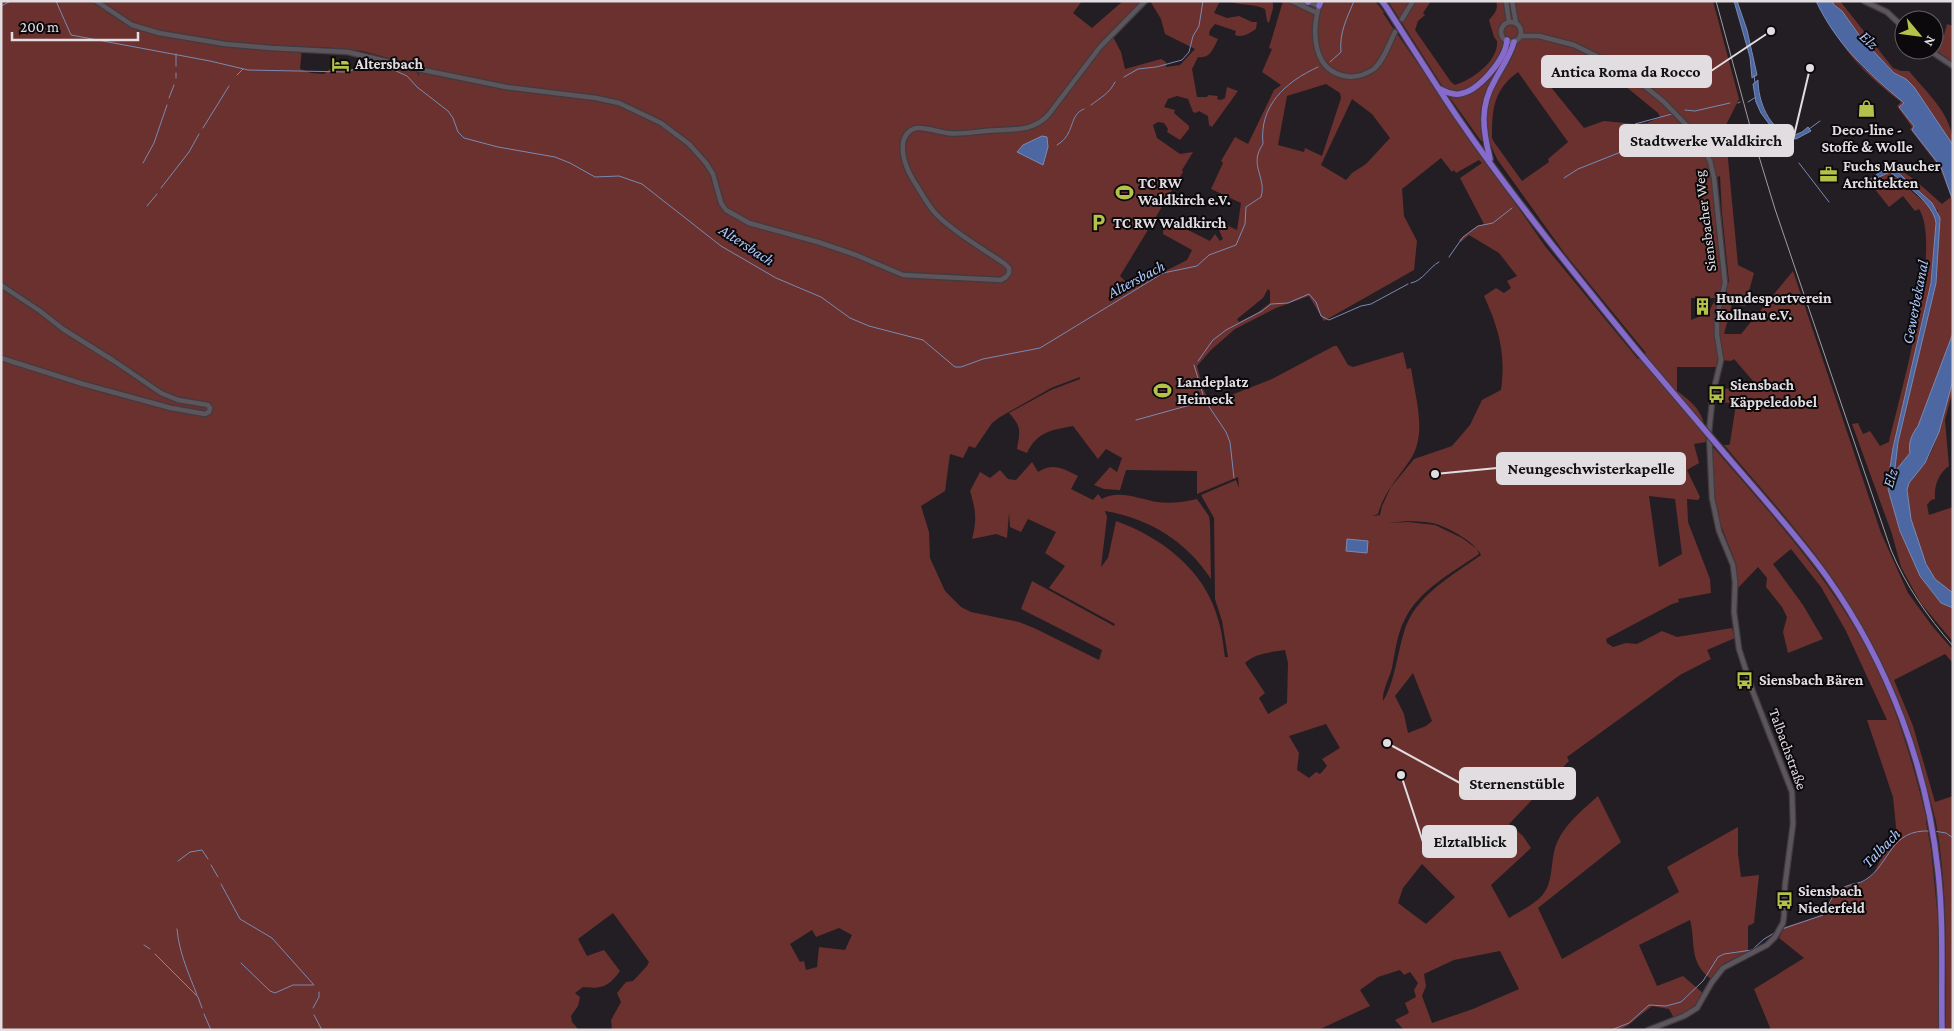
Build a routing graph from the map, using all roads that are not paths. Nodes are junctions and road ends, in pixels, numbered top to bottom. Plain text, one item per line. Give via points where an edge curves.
1 (96, 1) edge
2 (1145, 1) edge
3 (1292, 1) edge
4 (1382, 1) edge
5 (1413, 1) edge
6 (1506, 1) edge
7 (1512, 1) edge
8 (1864, 1) edge
9 (1309, 2) edge
10 (1298, 3) junction
11 (1320, 4) edge
12 (1317, 13) junction
13 (1402, 19) dead end
14 (1894, 19) edge
15 (1509, 22) junction
16 (1516, 23) junction
17 (1521, 30) junction
18 (1395, 32) dead end
19 (1534, 35) junction
20 (1520, 36) junction
21 (1507, 40) junction
22 (1514, 42) junction
23 (1439, 88) junction
24 (1491, 163) junction
25 (1, 285) edge
26 (1, 358) edge
27 (1716, 382) joint
28 (1648, 1030) edge
29 (1942, 1030) edge

1 - 2 street via 132,24 159,33 262,47 348,52 506,87 618,103 656,120 689,144 706,163 716,181 722,203 733,216 856,255 903,275 1001,280 1009,273 1009,268 936,214 914,182 903,154 904,136 918,128 949,134 1024,129 1039,124 1100,47
3 - 10 street
4 - 23 highway, bridge
5 - 13 street
6 - 15 street
7 - 16 street
8 - 14 street
9 - 10 street
9 - 11 street
10 - 12 street
11 - 12 street
12 - 18 street via 1315,39 1320,58 1329,69 1343,76 1362,75 1374,68
15 - 16 street
15 - 21 street via 1502,30
16 - 17 street
17 - 19 street, Siensbacher Weg
17 - 20 street
19 - 20 street, Siensbacher Weg
19 - 27 street, Siensbacher Weg via 1574,45 1624,69 1675,112 1706,150 1714,178 1725,283 1717,323 1721,360
20 - 22 street
21 - 22 street
21 - 23 highway via 1492,71 1466,92 1453,94
22 - 24 highway via 1484,105 1483,127
23 - 24 highway
24 - 29 highway, bridge via 1567,265 1816,563 1865,638 1904,725 1934,840 1941,915
25 - 26 street via 161,393 210,408 205,414 171,408
27 - 28 street, Talbachstraße via 1709,432 1712,498 1719,531 1733,565 1736,636 1748,677 1792,792 1793,824 1785,885 1786,907 1783,924 1767,946 1723,968 1697,1008

